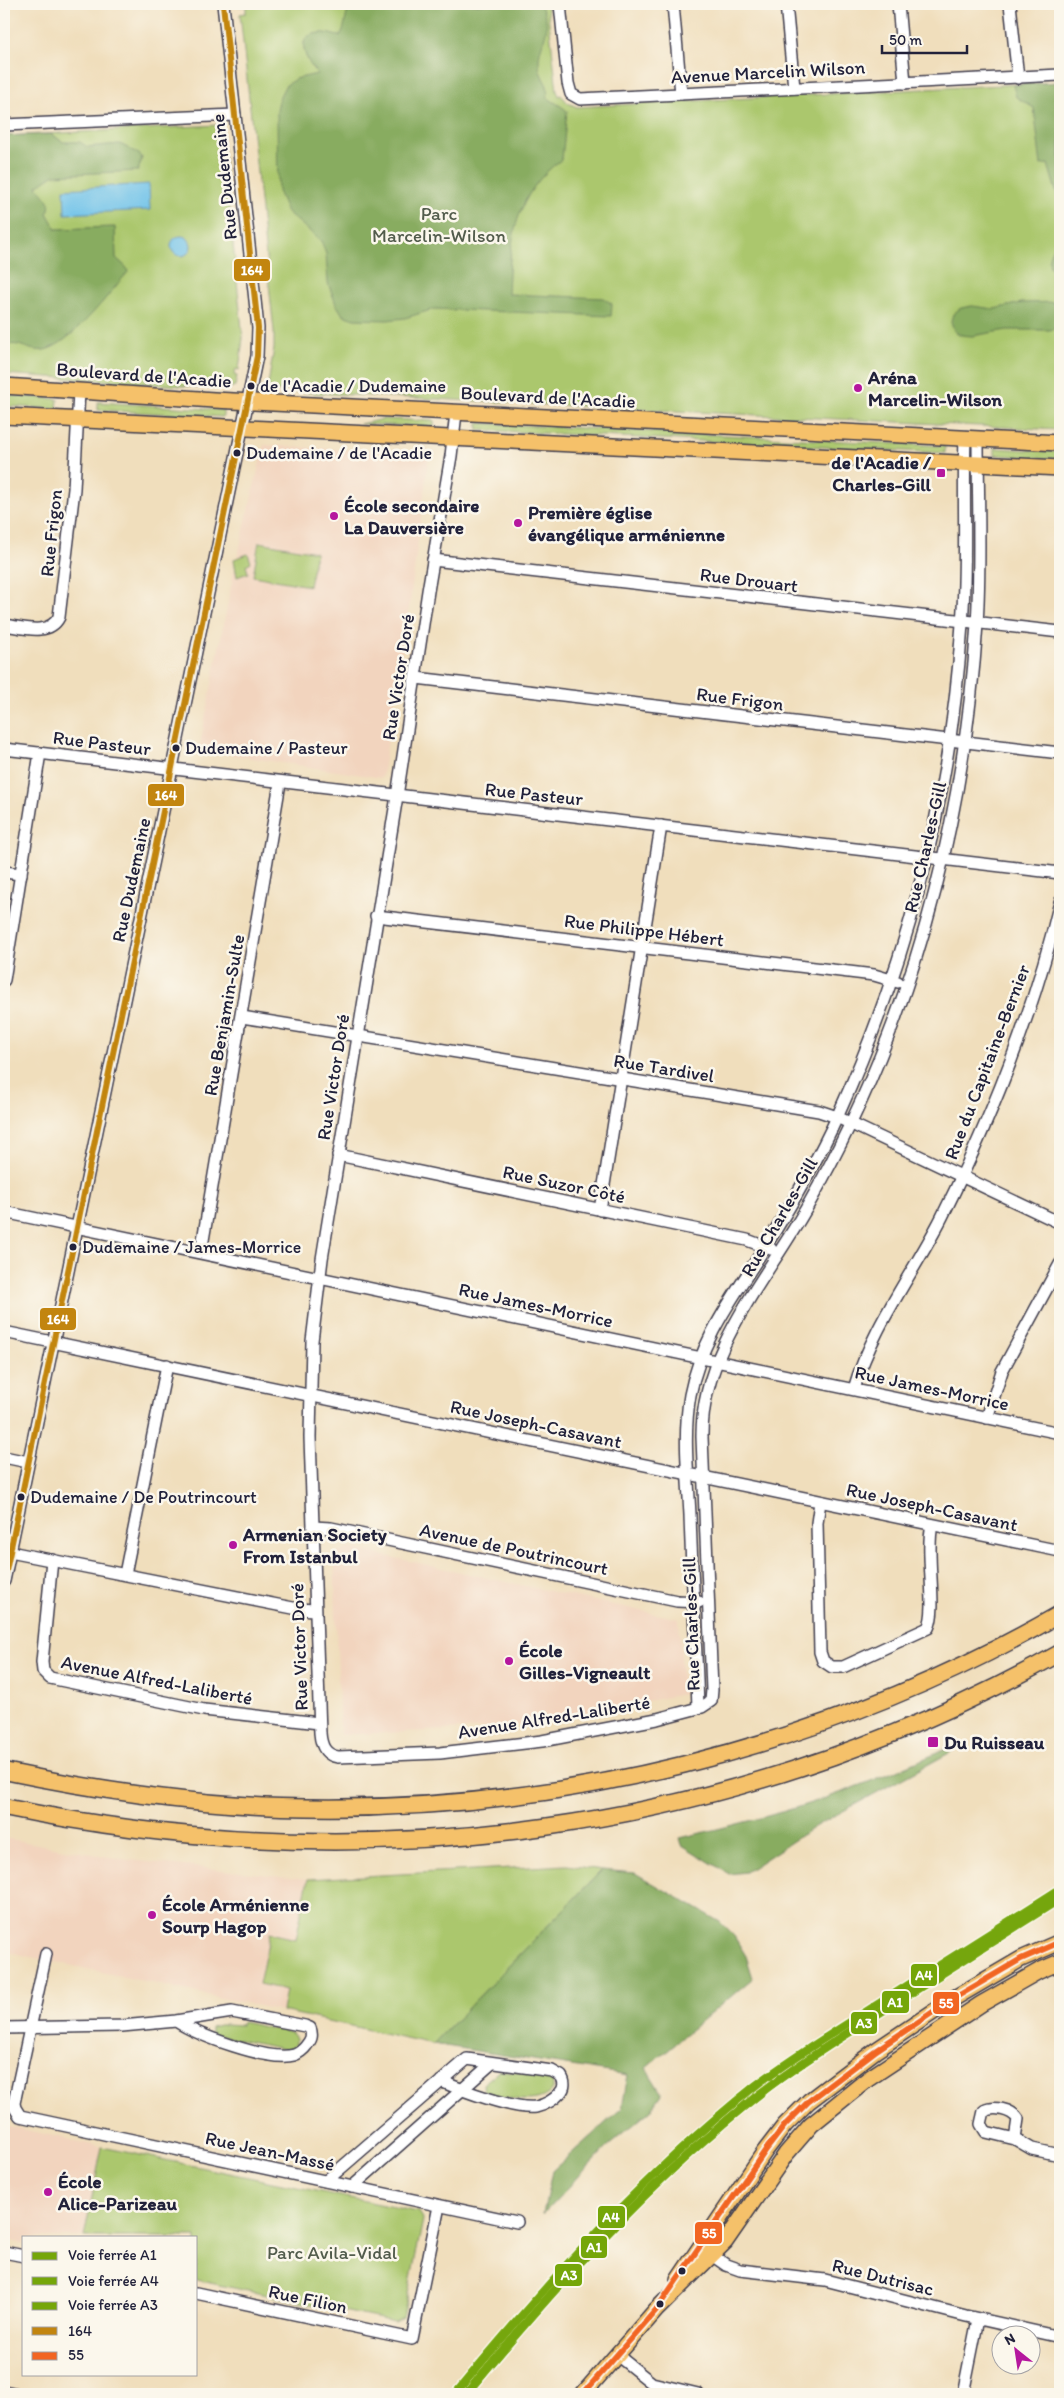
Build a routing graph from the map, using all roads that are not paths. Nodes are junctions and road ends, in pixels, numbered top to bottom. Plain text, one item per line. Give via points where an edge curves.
1 (223, 4) edge
2 (560, 4) edge
3 (673, 4) edge
4 (786, 4) edge
5 (898, 4) edge
6 (1010, 4) edge
7 (1060, 75) edge
8 (1018, 78) junction
9 (906, 83) junction
10 (794, 88) junction
11 (681, 94) junction
12 (235, 115) junction
13 (4, 126) edge
14 (4, 386) edge
15 (79, 391) junction
16 (249, 402) junction
17 (456, 412) junction
18 (4, 416) edge
19 (77, 419) junction
20 (243, 428) junction
21 (454, 437) junction
22 (972, 438) junction
23 (1060, 443) edge
24 (971, 463) junction
25 (1060, 468) edge
26 (434, 560) junction
27 (963, 622) junction
28 (977, 623) junction
29 (4, 625) edge
30 (1060, 632) edge
31 (416, 678) junction
32 (951, 741) junction
33 (965, 742) junction
34 (4, 749) edge
35 (40, 753) junction
36 (1060, 754) edge
37 (172, 769) junction
38 (280, 783) junction
39 (397, 796) junction
40 (661, 826) junction
41 (928, 858) junction
42 (942, 859) junction
43 (4, 872) edge
44 (1060, 873) edge
45 (21, 874) junction
46 (1060, 902) edge
47 (376, 916) junction
48 (642, 948) junction
49 (4, 980) edge
50 (892, 980) junction
51 (906, 985) junction
52 (242, 1017) junction
53 (358, 1035) junction
54 (621, 1079) junction
55 (837, 1117) junction
56 (851, 1124) junction
57 (338, 1155) junction
58 (962, 1176) junction
59 (600, 1210) junction
60 (4, 1212) edge
61 (1060, 1223) edge
62 (77, 1227) junction
63 (765, 1247) junction
64 (201, 1252) junction
65 (780, 1254) junction
66 (1060, 1264) edge
67 (320, 1278) junction
68 (4, 1332) edge
69 (53, 1343) junction
70 (701, 1357) junction
71 (717, 1360) junction
72 (167, 1365) junction
73 (854, 1389) junction
74 (310, 1395) junction
75 (987, 1418) junction
76 (1060, 1433) edge
77 (4, 1457) edge
78 (28, 1462) junction
79 (688, 1474) junction
80 (704, 1478) junction
81 (820, 1502) junction
82 (932, 1525) junction
83 (313, 1527) junction
84 (1060, 1551) edge
85 (10, 1552) junction
86 (52, 1560) junction
87 (125, 1574) junction
88 (4, 1581) edge
89 (694, 1602) junction
90 (708, 1602) junction
91 (315, 1610) junction
92 (1060, 1614) edge
93 (1060, 1653) edge
94 (698, 1708) junction
95 (319, 1723) junction
96 (325, 1751) joint
97 (4, 1771) edge
98 (4, 1806) edge
99 (1060, 1942) edge
100 (46, 1954) dead end
101 (1060, 1962) edge
102 (176, 2021) junction
103 (4, 2028) edge
104 (30, 2028) junction
105 (491, 2064) junction
106 (441, 2081) junction
107 (461, 2090) junction
108 (1015, 2139) dead end
109 (1060, 2156) edge
110 (326, 2181) junction
111 (352, 2187) junction
112 (439, 2206) junction
113 (518, 2222) dead end
114 (707, 2251) junction
115 (4, 2252) edge
116 (22, 2256) edge
117 (198, 2292) edge
118 (978, 2319) junction
119 (1060, 2337) edge
120 (617, 2355) junction
121 (4, 2391) edge
122 (18, 2394) edge
123 (583, 2394) edge
124 (698, 2394) edge
125 (963, 2394) edge

1 - 12 street, Rue Dudemaine
2 - 11 street, Avenue Marcelin Wilson via 570,91 575,98
3 - 11 street
4 - 10 street
5 - 9 street
6 - 8 street
7 - 8 street, Avenue Marcelin Wilson
8 - 9 street, Avenue Marcelin Wilson
9 - 10 street, Avenue Marcelin Wilson
10 - 11 street, Avenue Marcelin Wilson
12 - 13 street
12 - 16 street, Rue Dudemaine via 258,332
14 - 15 main road, Boulevard de l'Acadie
15 - 16 main road, Boulevard de l'Acadie
15 - 19 street, Rue Frigon
16 - 17 main road, Boulevard de l'Acadie
16 - 20 street, Rue Dudemaine
17 - 21 street, Rue Victor Doré
17 - 22 main road, Boulevard de l'Acadie
18 - 19 main road
19 - 20 main road
19 - 29 street, Rue Frigon via 72,503 59,617 53,625 43,629
20 - 21 main road
20 - 37 street, Rue Dudemaine
21 - 24 main road
21 - 26 street, Rue Victor Doré
22 - 23 main road, Boulevard de l'Acadie
22 - 24 street, Rue Charles-Gill
24 - 25 main road
24 - 27 street, Rue Charles-Gill
24 - 28 street, Rue Charles-Gill via 980,525
26 - 27 street, Rue Drouart
26 - 31 street, Rue Victor Doré
27 - 28 street, Rue Drouart
27 - 32 street, Rue Charles-Gill
28 - 30 street, Rue Drouart
28 - 33 street, Rue Charles-Gill
31 - 32 street, Rue Frigon
31 - 39 street, Rue Victor Doré
32 - 33 street, Rue Frigon
32 - 41 street, Rue Charles-Gill
33 - 36 street, Rue Frigon
33 - 42 street, Rue Charles-Gill
34 - 35 street, Rue Pasteur
35 - 37 street, Rue Pasteur
35 - 45 street
37 - 38 street, Rue Pasteur
37 - 62 street, Rue Dudemaine
38 - 39 street, Rue Pasteur
38 - 52 street, Rue Benjamin-Sulte
39 - 40 street, Rue Pasteur
39 - 47 street, Rue Victor Doré
40 - 41 street, Rue Pasteur
40 - 48 street
41 - 42 street, Rue Pasteur
41 - 50 street, Rue Charles-Gill
42 - 44 street, Rue Pasteur
42 - 51 street, Rue Charles-Gill
43 - 45 street
45 - 49 street
46 - 58 street, Rue du Capitaine-Bernier via 1024,1026
47 - 48 street, Rue Philippe Hébert
47 - 53 street, Rue Victor Doré
48 - 50 street, Rue Philippe Hébert via 874,975
48 - 54 street
50 - 51 street, Rue Philippe Hébert
50 - 55 street, Rue Charles-Gill
51 - 56 street, Rue Charles-Gill
52 - 53 street, Rue Tardivel
52 - 64 street, Rue Benjamin-Sulte
53 - 54 street, Rue Tardivel
53 - 57 street, Rue Victor Doré
54 - 55 street, Rue Tardivel via 819,1111
54 - 59 street
55 - 56 street, Rue Tardivel
55 - 63 street, Rue Charles-Gill
56 - 58 street, Rue Tardivel
56 - 65 street, Rue Charles-Gill
57 - 59 street, Rue Suzor Côté
57 - 67 street, Rue Victor Doré
58 - 61 street, Rue Tardivel
58 - 73 street, Rue du Capitaine-Bernier via 918,1262 872,1339
59 - 63 street, Rue Suzor Côté via 747,1240
60 - 62 street, Rue James-Morrice
62 - 64 street, Rue James-Morrice
62 - 69 street, Rue Dudemaine
63 - 65 street, Rue Suzor Côté
63 - 70 street, Rue Charles-Gill via 716,1323
64 - 67 street, Rue James-Morrice
65 - 71 street, Rue Charles-Gill via 734,1326
66 - 75 street via 1002,1371
67 - 70 street, Rue James-Morrice
67 - 74 street, Rue Victor Doré via 310,1357
68 - 69 street, Rue Joseph-Casavant
69 - 72 street, Rue Joseph-Casavant
69 - 78 street, Rue Dudemaine
70 - 71 street, Rue James-Morrice
70 - 79 street, Rue Charles-Gill via 688,1408
71 - 73 street, Rue James-Morrice
71 - 80 street, Rue Charles-Gill via 703,1417
72 - 74 street, Rue Joseph-Casavant
72 - 87 street
73 - 75 street, Rue James-Morrice
74 - 79 street, Rue Joseph-Casavant
74 - 83 street, Rue Victor Doré
75 - 76 street, Rue James-Morrice
77 - 78 street
78 - 85 street, Rue Dudemaine
79 - 80 street, Rue Joseph-Casavant
79 - 89 street, Rue Charles-Gill
80 - 81 street, Rue Joseph-Casavant
80 - 90 street, Rue Charles-Gill
81 - 82 street, Rue Joseph-Casavant
81 - 82 street via 817,1524 820,1652 823,1661 832,1667 843,1667 928,1628 932,1616 928,1550
82 - 84 street, Rue Joseph-Casavant
83 - 89 street, Avenue de Poutrincourt
83 - 91 street, Rue Victor Doré
85 - 86 street
85 - 88 street, Rue Dudemaine
86 - 87 street
86 - 95 street, Avenue Alfred-Laliberté via 42,1662 43,1671 50,1678 204,1710
87 - 91 street
89 - 90 street, Avenue de Poutrincourt
89 - 94 street, Rue Charles-Gill
90 - 94 street, Rue Charles-Gill via 712,1699
91 - 95 street, Rue Victor Doré
92 - 97 highway via 937,1677 810,1727 670,1768 546,1792 419,1805 281,1807 144,1796
93 - 98 highway via 950,1709 821,1760 697,1797 544,1827 415,1840 268,1841 150,1832
94 - 96 street, Avenue Alfred-Laliberté via 612,1728 495,1747 345,1758 331,1756
95 - 96 street, Rue Victor Doré
99 - 114 main road via 1021,1959 958,1996 821,2091 774,2138
100 - 104 street
101 - 114 main road via 981,2004 828,2109 794,2143 731,2234
102 - 102 street via 208,2038 271,2054 294,2055 305,2048 312,2034 305,2026 232,2012
102 - 104 street
103 - 104 street
104 - 110 street, Rue Jean-Massé via 14,2103 17,2113 82,2130
105 - 106 street via 467,2059
105 - 107 street
105 - 107 street via 557,2073 564,2080 564,2085 557,2096 536,2107
106 - 107 street
106 - 110 street
107 - 111 street
108 - 109 street via 1032,2150
110 - 111 street, Rue Jean-Massé
111 - 112 street, Rue Jean-Massé
112 - 113 street, Rue Jean-Massé
112 - 117 street, Rue Filion via 412,2339
114 - 118 street, Rue Dutrisac via 726,2265 740,2270 825,2280
114 - 120 main road
115 - 116 street
118 - 119 street, Rue Dutrisac
118 - 125 street
120 - 123 main road
120 - 124 street via 652,2382
121 - 122 street

